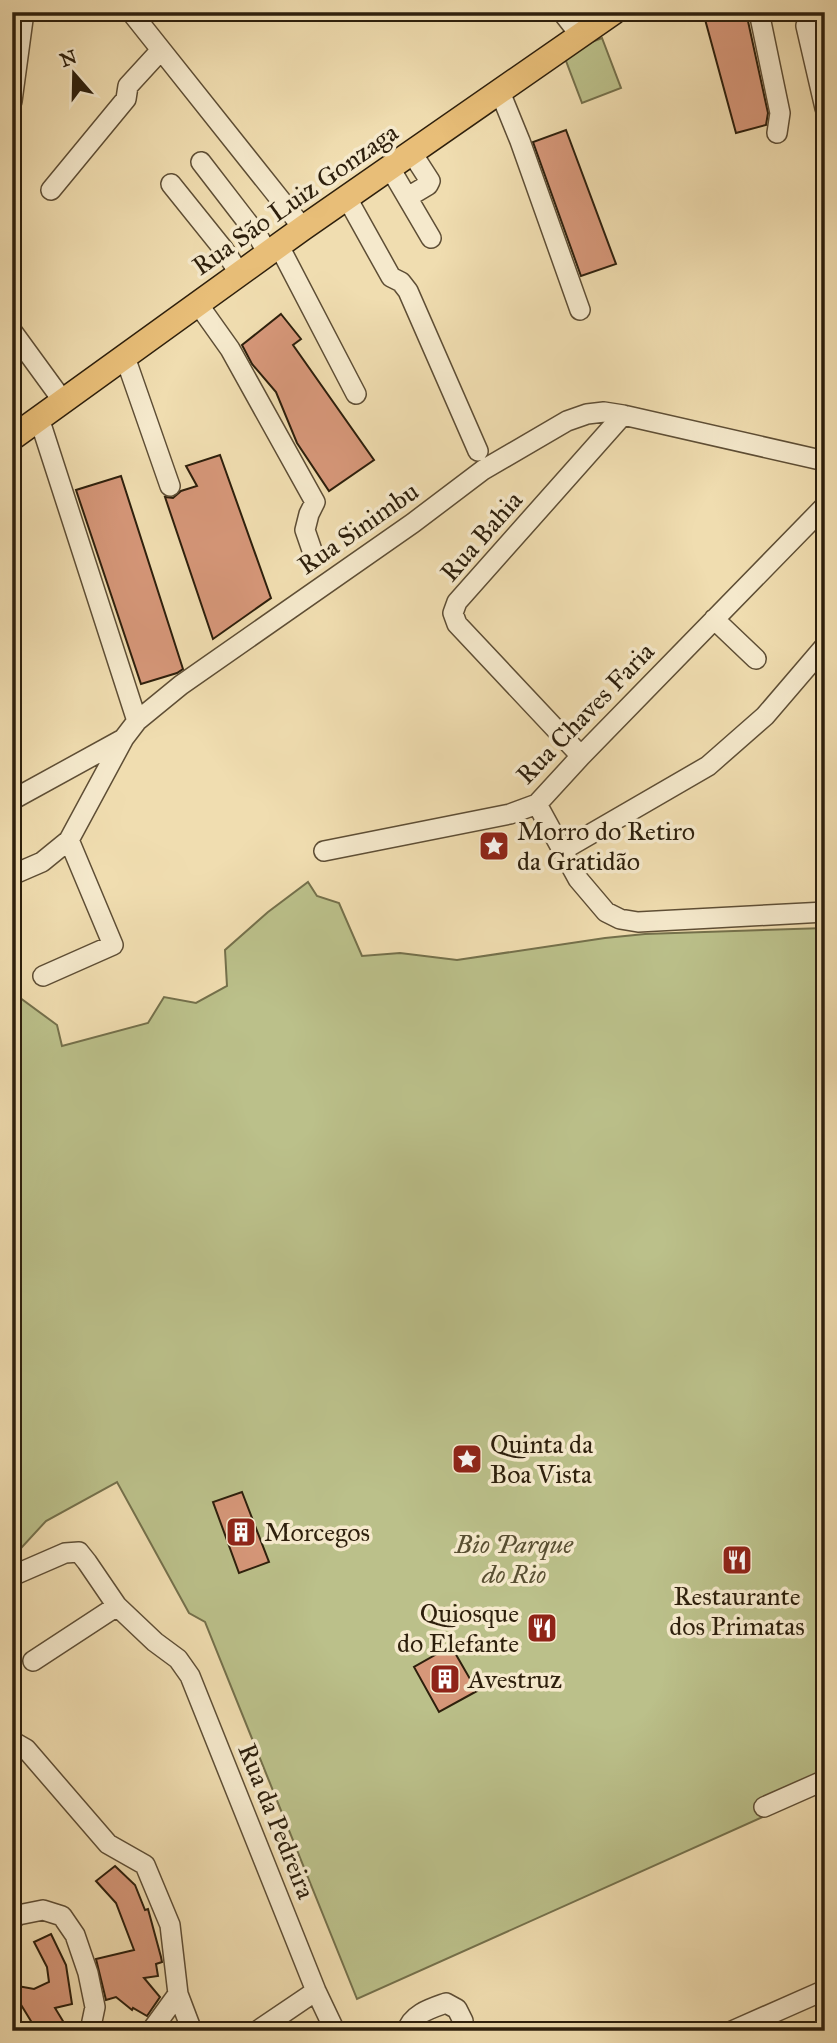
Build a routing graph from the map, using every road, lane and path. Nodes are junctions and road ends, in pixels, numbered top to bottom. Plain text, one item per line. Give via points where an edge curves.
1 (24, 12) edge
2 (131, 12) edge
3 (562, 12) edge
4 (614, 12) edge
5 (759, 12) edge
6 (819, 12) edge
7 (580, 35) junction
8 (161, 50) junction
9 (500, 92) junction
10 (12, 101) edge
11 (825, 108) edge
12 (777, 133) dead end
13 (412, 153) junction
14 (201, 162) dead end
15 (390, 168) junction
16 (171, 184) dead end
17 (51, 190) dead end
18 (408, 197) junction
19 (347, 198) junction
20 (303, 228) junction
21 (431, 238) dead end
22 (273, 250) junction
23 (240, 274) junction
24 (198, 304) junction
25 (580, 310) dead end
26 (12, 331) edge
27 (125, 357) junction
28 (356, 394) dead end
29 (63, 401) junction
30 (623, 415) junction
31 (39, 418) junction
32 (12, 438) edge
33 (478, 450) dead end
34 (825, 461) edge
35 (170, 486) dead end
36 (825, 506) edge
37 (315, 559) dead end
38 (714, 619) junction
39 (825, 646) edge
40 (756, 659) dead end
41 (137, 721) junction
42 (124, 738) junction
43 (581, 756) junction
44 (12, 800) edge
45 (537, 804) junction
46 (69, 840) junction
47 (563, 850) junction
48 (324, 851) dead end
49 (12, 875) edge
50 (825, 912) edge
51 (43, 976) dead end
52 (12, 1576) edge
53 (117, 1606) junction
54 (33, 1661) dead end
55 (12, 1741) edge
56 (825, 1780) edge
57 (764, 1807) dead end
58 (12, 1920) edge
59 (825, 1990) edge
60 (316, 1991) junction
61 (178, 1994) junction
62 (90, 2031) edge
63 (151, 2031) edge
64 (192, 2031) edge
65 (257, 2031) edge
66 (335, 2031) edge
67 (407, 2031) edge
68 (460, 2031) edge
69 (732, 2031) edge

1 - 10 street
2 - 8 street
3 - 7 street
4 - 7 main road, Rua São Luiz Gonzaga
5 - 12 street via 780,113
6 - 11 street via 806,26
7 - 9 main road, Rua São Luiz Gonzaga
8 - 17 street via 128,86 126,99
8 - 20 street
9 - 13 main road, Rua São Luiz Gonzaga
9 - 25 street
13 - 15 main road, Rua São Luiz Gonzaga
13 - 18 street via 430,181
14 - 22 street
15 - 18 street
15 - 19 main road, Rua São Luiz Gonzaga
16 - 23 street
18 - 21 street
19 - 20 main road, Rua São Luiz Gonzaga
19 - 33 street via 391,277 408,291
20 - 22 main road, Rua São Luiz Gonzaga
22 - 23 main road, Rua São Luiz Gonzaga
22 - 28 street
23 - 24 main road, Rua São Luiz Gonzaga
24 - 27 main road, Rua São Luiz Gonzaga
24 - 37 street via 230,349 315,502 305,530
26 - 29 street
27 - 29 main road, Rua São Luiz Gonzaga
27 - 35 street
29 - 31 main road, Rua São Luiz Gonzaga
30 - 34 street, Rua Sinimbu
30 - 41 street, Rua Sinimbu via 604,412 567,421 483,470
30 - 43 street, Rua Bahia via 457,602 453,613 457,624
31 - 32 main road, Rua São Luiz Gonzaga
31 - 41 street
36 - 38 street, Rua Chaves Faria
38 - 40 street
38 - 43 street, Rua Chaves Faria
39 - 47 street via 765,716 708,766
41 - 42 street, Rua Sinimbu
42 - 44 street
42 - 46 street, Rua Sinimbu
43 - 45 street, Rua Chaves Faria
45 - 47 street
45 - 48 street, Rua Chaves Faria via 510,814
46 - 49 street, Rua Sinimbu via 42,862
46 - 51 street via 113,945
47 - 50 street via 578,879 606,912 620,919 638,922
52 - 53 street, Rua da Pedreira via 79,1552
53 - 54 street
53 - 60 street, Rua da Pedreira via 178,1659 190,1676
55 - 61 street via 26,1749 108,1844 145,1866 170,1925
56 - 57 street
58 - 62 street via 43,1910 62,1916 75,1935 88,1973 95,2007
59 - 69 street
60 - 65 street
60 - 66 street, Rua da Pedreira
61 - 63 street
61 - 64 street
67 - 68 street via 416,2017 446,2003 457,2008 463,2021

